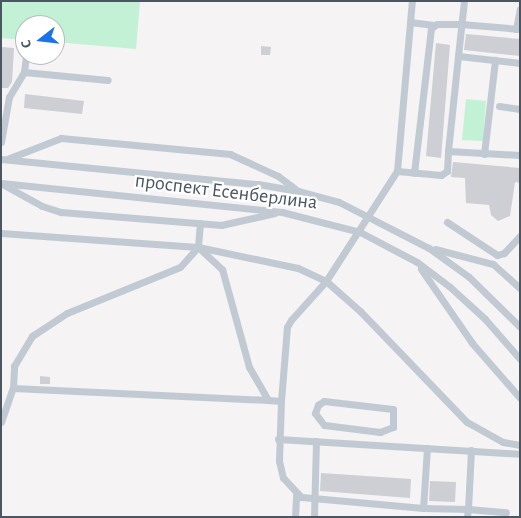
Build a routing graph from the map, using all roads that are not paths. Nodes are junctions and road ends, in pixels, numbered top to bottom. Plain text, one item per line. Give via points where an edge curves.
1 (412, 1) edge
2 (464, 1) edge
3 (520, 9) edge
4 (410, 22) junction
5 (461, 24) junction
6 (434, 25) junction
7 (518, 29) edge
8 (458, 56) junction
9 (495, 60) junction
10 (520, 63) edge
11 (25, 65) edge
12 (24, 72) junction
13 (108, 80) dead end
14 (499, 106) dead end
15 (520, 109) edge
16 (1, 142) edge
17 (448, 151) junction
18 (484, 154) junction
19 (520, 155) edge
20 (3, 159) edge
21 (397, 171) junction
22 (414, 173) junction
23 (1, 183) edge
24 (298, 191) junction
25 (282, 212) junction
26 (368, 216) junction
27 (447, 222) dead end
28 (200, 223) junction
29 (1, 232) edge
30 (360, 232) junction
31 (520, 236) edge
32 (198, 246) junction
33 (430, 248) junction
34 (501, 255) junction
35 (417, 262) junction
36 (493, 264) junction
37 (326, 281) junction
38 (520, 288) edge
39 (520, 327) edge
40 (520, 359) edge
41 (12, 388) junction
42 (520, 398) edge
43 (268, 400) junction
44 (281, 401) junction
45 (1, 422) edge
46 (380, 432) junction
47 (278, 439) junction
48 (316, 441) junction
49 (380, 444) junction
50 (520, 445) edge
51 (427, 448) junction
52 (471, 450) junction
53 (520, 454) edge
54 (296, 496) junction
55 (315, 499) junction
56 (422, 508) junction
57 (506, 512) dead end
58 (467, 513) edge
59 (295, 517) edge
60 (314, 517) edge

1 - 4 street
2 - 5 street
3 - 7 street
4 - 6 street
4 - 21 street
5 - 6 street
5 - 7 street
5 - 8 street
6 - 22 street
8 - 9 street
8 - 17 street
9 - 10 street
9 - 18 street
11 - 12 street
12 - 13 street
12 - 16 street via 9,96
14 - 15 street
17 - 18 street
17 - 22 street via 444,173
18 - 19 street
20 - 24 street, проспект Есенберлина
20 - 24 street via 61,138 230,154 278,176
21 - 22 street
21 - 26 street
23 - 25 street, проспект Есенберлина
23 - 28 street via 42,206 61,212
24 - 26 street, проспект Есенберлина
25 - 28 street via 221,225
25 - 30 street, проспект Есенберлина
26 - 30 street
26 - 33 street, проспект Есенберлина
27 - 34 street
28 - 32 street
29 - 32 street
30 - 35 street, проспект Есенберлина
30 - 37 street
31 - 34 street
32 - 37 street via 298,268
32 - 41 street via 180,266 160,277 88,304 42,327 32,336 14,366
32 - 43 street via 222,269 249,367
33 - 36 street
33 - 39 street, проспект Есенберлина via 469,277
34 - 36 street
35 - 40 street, проспект Есенберлина via 485,319
35 - 42 street via 472,343
36 - 38 street
37 - 44 street via 287,327
37 - 50 street via 410,361 467,422 491,437
41 - 43 street
41 - 45 street
43 - 44 street
44 - 47 street
46 - 46 street via 324,426 315,413 324,401 393,409 393,428
46 - 49 street
47 - 48 street
47 - 54 street via 282,478
48 - 49 street
48 - 55 street
49 - 51 street
51 - 52 street
51 - 56 street
52 - 53 street
52 - 58 street
54 - 55 street
54 - 59 street
55 - 56 street
55 - 60 street
56 - 58 street
57 - 58 street

